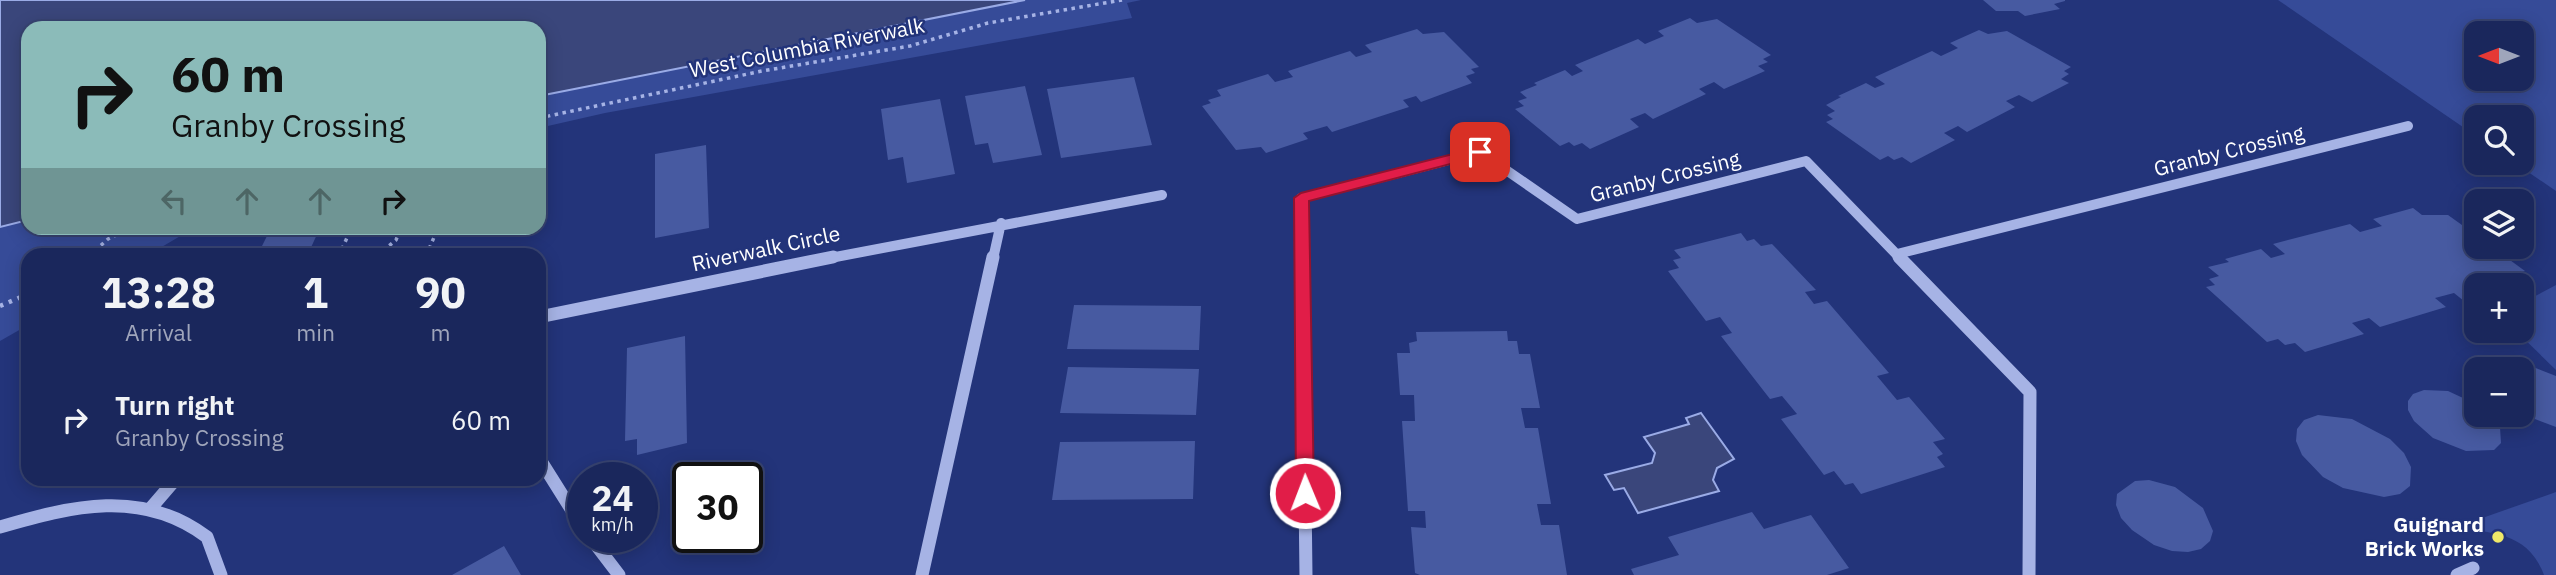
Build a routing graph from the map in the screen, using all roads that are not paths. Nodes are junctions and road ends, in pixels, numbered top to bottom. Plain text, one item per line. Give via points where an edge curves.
1 (2408, 126) dead end
2 (1162, 195) dead end
3 (1001, 223) junction
4 (1896, 254) junction
5 (546, 316) edge
6 (546, 469) edge
7 (170, 486) edge
8 (567, 503) edge
9 (150, 509) junction
10 (0, 527) edge
11 (602, 553) edge
12 (2473, 568) dead end
13 (221, 575) edge
14 (619, 575) edge
15 (922, 575) edge
16 (1306, 575) edge
17 (2029, 575) edge
18 (2457, 575) edge

1 - 4 street, Granby Crossing
2 - 3 street, Riverwalk Circle
3 - 5 street, Riverwalk Circle
3 - 15 street
4 - 16 street, Granby Crossing via 1806,161 1577,219 1480,152 1301,198
4 - 17 street, Granby Crossing via 2030,391
6 - 8 street
7 - 9 street
9 - 10 street via 116,503 73,505
9 - 13 street via 180,520 209,539
11 - 14 street
12 - 18 street

